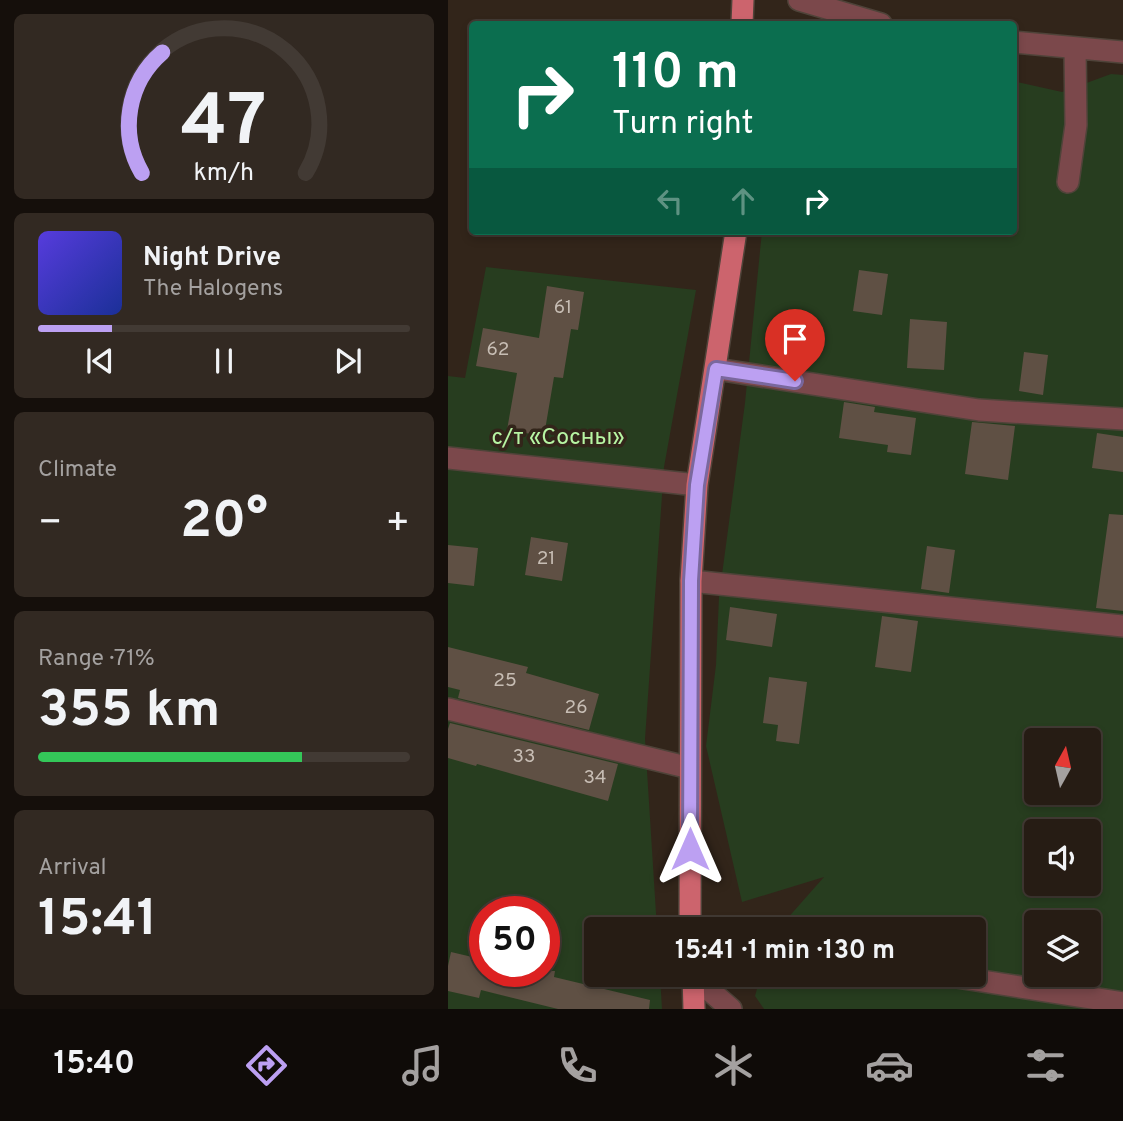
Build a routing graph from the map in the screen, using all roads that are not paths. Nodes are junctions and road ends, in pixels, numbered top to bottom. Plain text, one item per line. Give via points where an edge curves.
1 (743, 0) edge
2 (799, 0) edge
3 (742, 21) edge
4 (871, 21) edge
5 (1017, 42) edge
6 (1075, 48) junction
7 (1123, 52) edge
8 (1068, 182) dead end
9 (735, 235) edge
10 (716, 369) junction
11 (1123, 419) edge
12 (448, 458) edge
13 (697, 485) junction
14 (691, 581) junction
15 (1123, 626) edge
16 (448, 709) edge
17 (690, 768) junction
18 (690, 917) edge
19 (986, 982) edge
20 (693, 987) edge
21 (706, 987) edge
22 (1123, 1003) edge
23 (694, 1009) edge
24 (731, 1009) edge

1 - 3 main road
2 - 4 street
5 - 6 street
6 - 7 street
6 - 8 street via 1076,125
9 - 10 main road
10 - 11 street via 979,410
10 - 13 main road
12 - 13 street
13 - 14 main road
14 - 15 street
14 - 17 main road
16 - 17 street
17 - 18 main road
19 - 22 street
20 - 23 main road
21 - 24 street

